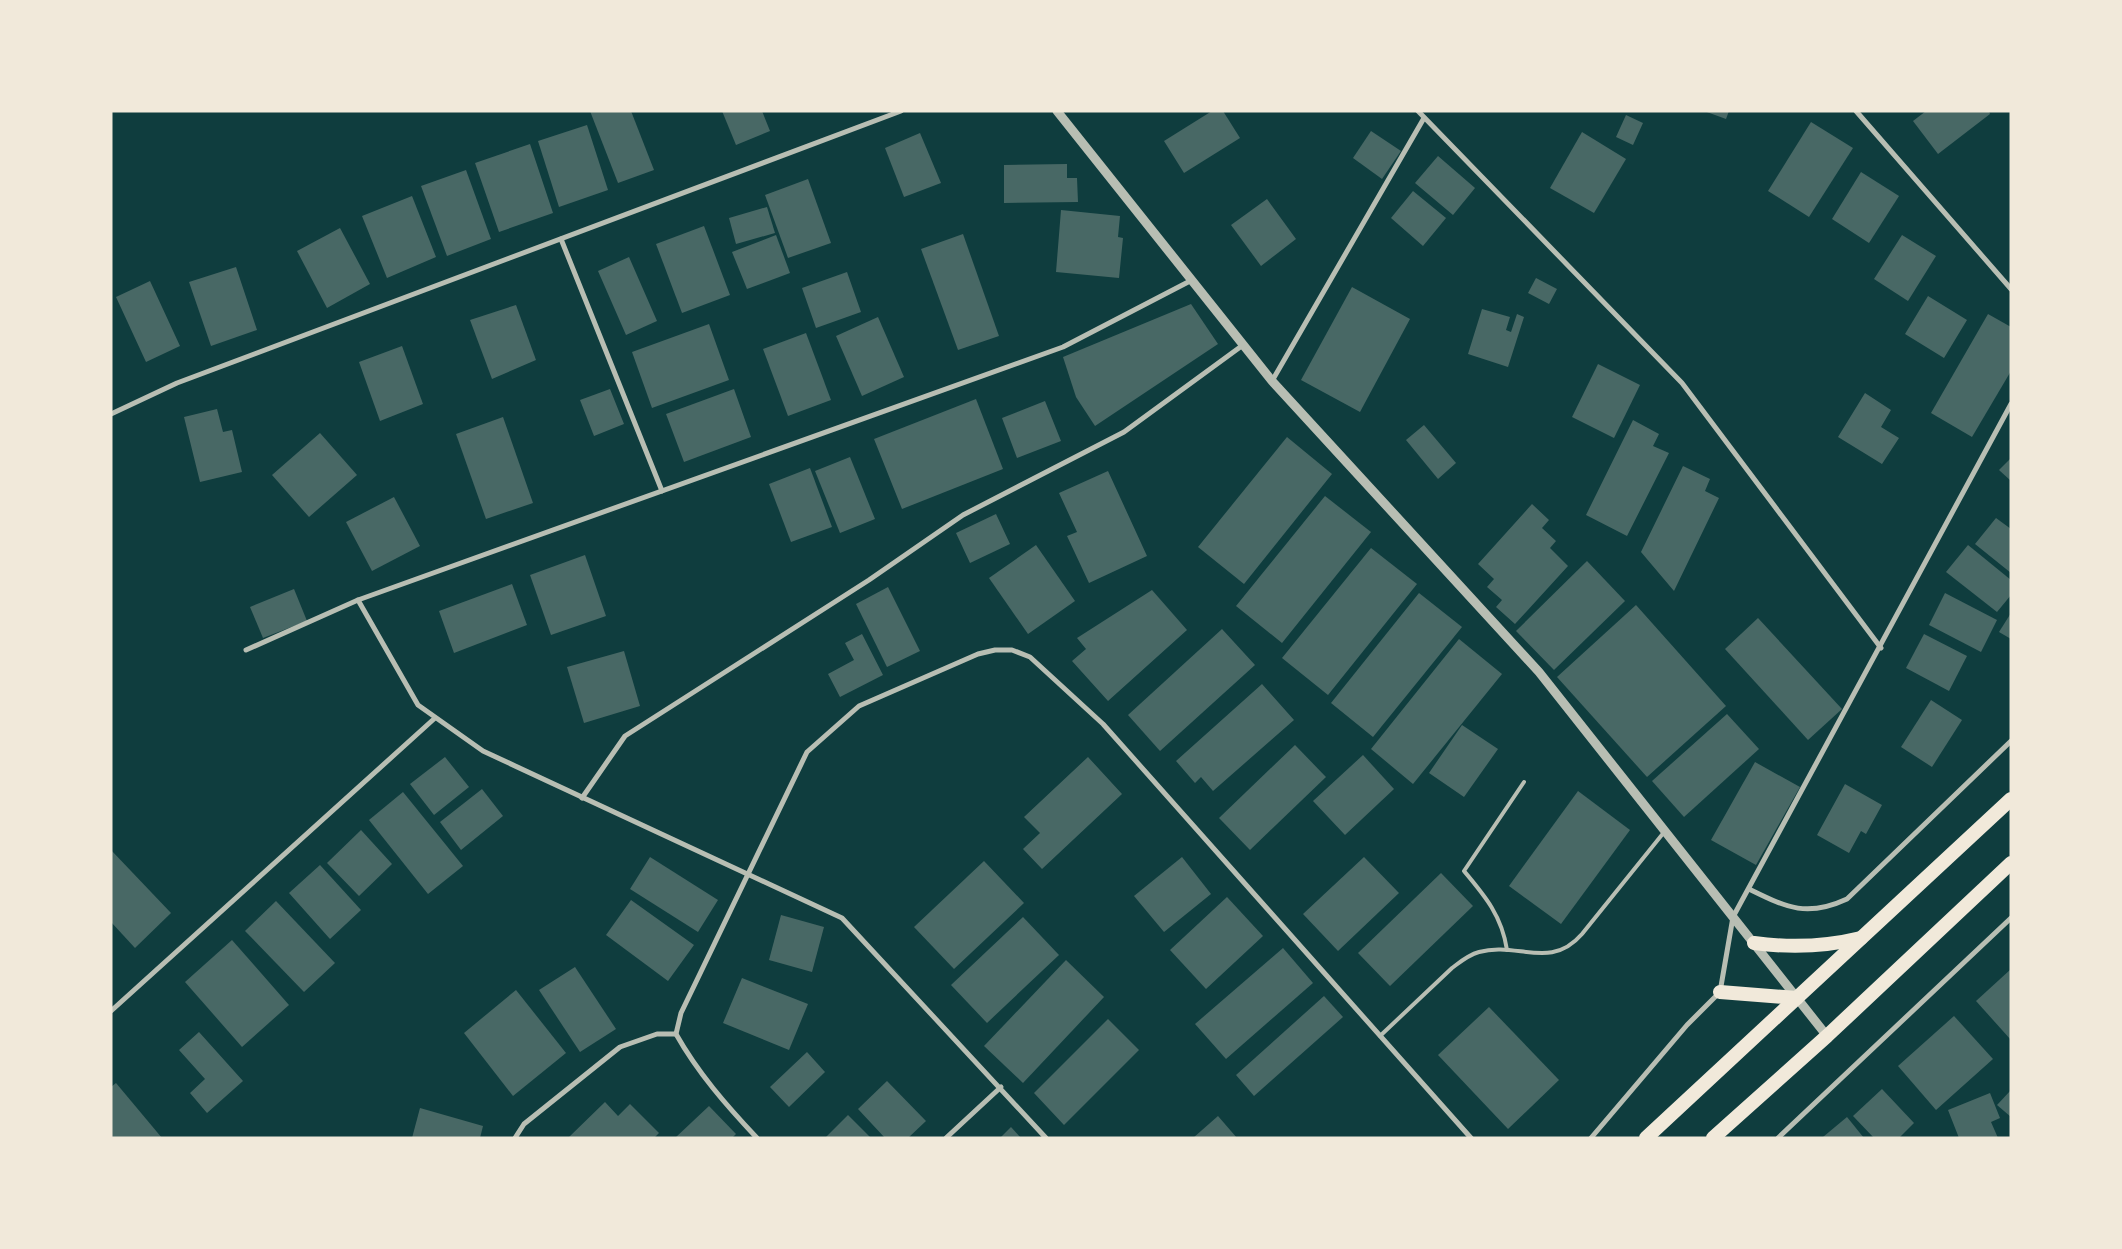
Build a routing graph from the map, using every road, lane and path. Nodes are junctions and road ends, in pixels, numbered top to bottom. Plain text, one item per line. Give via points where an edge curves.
1 (901, 111) edge
2 (1057, 111) edge
3 (1418, 111) edge
4 (1856, 111) edge
5 (1424, 118) junction
6 (561, 239) junction
7 (1193, 280) junction
8 (2011, 289) edge
9 (1243, 345) junction
10 (1272, 382) junction
11 (2011, 404) edge
12 (111, 414) edge
13 (662, 491) junction
14 (358, 600) junction
15 (1881, 648) junction
16 (246, 650) dead end
17 (436, 718) junction
18 (2011, 741) edge
19 (1524, 782) dead end
20 (582, 798) junction
21 (2011, 799) edge
22 (1665, 831) junction
23 (2011, 863) edge
24 (747, 875) junction
25 (1749, 889) junction
26 (1734, 917) junction
27 (2011, 918) edge
28 (1862, 938) junction
29 (1754, 943) junction
30 (1507, 950) junction
31 (1720, 992) junction
32 (1797, 998) junction
33 (111, 1011) edge
34 (676, 1034) junction
35 (1380, 1036) junction
36 (1827, 1036) junction
37 (1001, 1087) junction
38 (515, 1138) edge
39 (757, 1138) edge
40 (946, 1138) edge
41 (1046, 1138) edge
42 (1471, 1138) edge
43 (1591, 1138) edge
44 (1646, 1138) edge
45 (1713, 1138) edge
46 (1778, 1138) edge

1 - 6 street
2 - 7 street
3 - 5 street
4 - 8 street
5 - 10 street
5 - 15 street via 1682,383
6 - 12 street via 177,383
6 - 13 street
7 - 9 street
7 - 13 street via 1062,347
9 - 10 street
9 - 20 street via 1124,432 963,516 625,736
10 - 22 street via 1539,672
11 - 15 street
13 - 14 street
14 - 16 street
14 - 17 street via 418,706
15 - 25 street
17 - 20 street via 483,751
17 - 33 street
18 - 25 street via 1846,899 1832,906 1801,910 1785,907
19 - 30 lane via 1464,871 1494,909 1505,935
20 - 24 street
21 - 28 highway
22 - 26 street
22 - 30 lane via 1575,941 1549,953
23 - 36 highway
24 - 34 street via 680,1013
24 - 35 street via 807,752 859,706 978,654 1012,650 1030,657 1046,670 1103,724
24 - 37 street via 842,918
25 - 26 street
26 - 29 street
26 - 31 street
27 - 46 street
28 - 29 highway via 1806,947
28 - 32 highway
29 - 32 street
30 - 35 lane via 1478,952 1464,959
31 - 32 highway
31 - 43 street via 1687,1025
32 - 36 street
32 - 44 highway
34 - 38 street via 657,1034 620,1047 524,1124
34 - 39 street via 719,1098
35 - 42 street
36 - 45 highway
37 - 40 street
37 - 41 street

